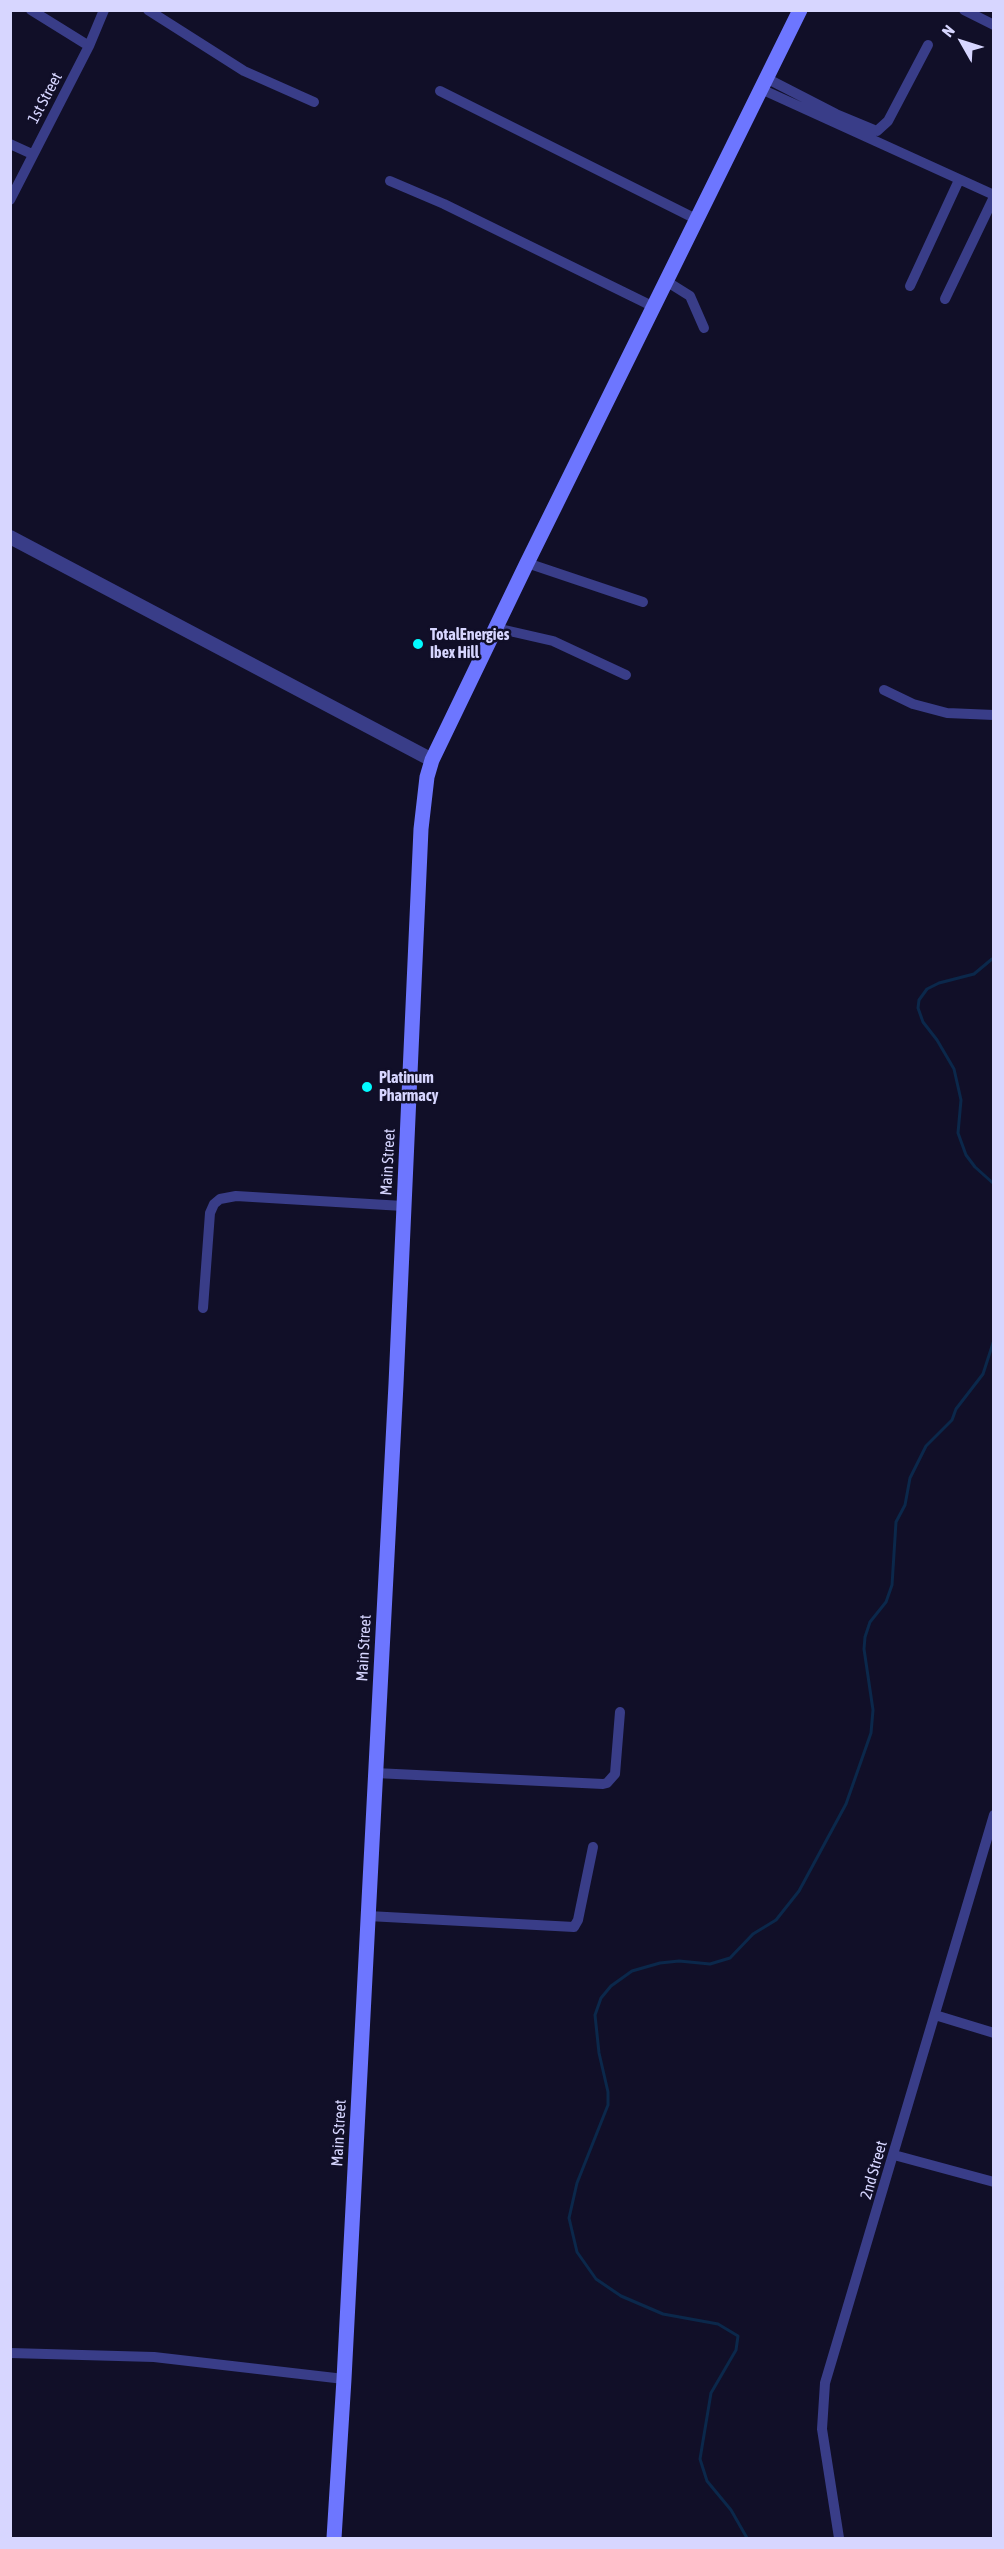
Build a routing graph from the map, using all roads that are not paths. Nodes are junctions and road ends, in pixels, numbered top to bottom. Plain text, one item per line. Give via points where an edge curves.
1 (31, 10) edge
2 (104, 10) edge
3 (148, 10) edge
4 (800, 10) edge
5 (964, 10) edge
6 (993, 25) edge
7 (928, 45) dead end
8 (89, 46) junction
9 (764, 83) junction
10 (441, 91) dead end
11 (314, 102) dead end
12 (10, 144) edge
13 (33, 154) junction
14 (959, 180) junction
15 (390, 181) dead end
16 (993, 196) edge
17 (10, 200) edge
18 (696, 219) junction
19 (666, 281) junction
20 (910, 285) dead end
21 (945, 299) dead end
22 (654, 307) junction
23 (704, 328) dead end
24 (10, 537) edge
25 (527, 563) junction
26 (643, 602) dead end
27 (496, 628) junction
28 (626, 675) dead end
29 (884, 690) dead end
30 (993, 715) edge
31 (432, 759) junction
32 (403, 1206) junction
33 (203, 1308) dead end
34 (620, 1712) dead end
35 (375, 1773) junction
36 (993, 1815) edge
37 (593, 1847) dead end
38 (368, 1917) junction
39 (935, 2015) junction
40 (993, 2032) edge
41 (894, 2155) junction
42 (993, 2182) edge
43 (10, 2353) edge
44 (344, 2379) junction
45 (334, 2538) edge
46 (839, 2538) edge

1 - 8 street
2 - 8 street, 1st Street
3 - 11 street via 244,71
4 - 9 main road, Main Street
5 - 6 street
7 - 9 street via 888,121 877,131
8 - 13 street, 1st Street
9 - 14 street
9 - 18 main road, Main Street
10 - 18 street
12 - 13 street
13 - 17 street, 1st Street
14 - 16 street
14 - 20 street
15 - 22 street
16 - 21 street
18 - 19 main road, Main Street
19 - 22 main road, Main Street
19 - 23 street via 690,296
22 - 25 main road, Main Street
24 - 31 street
25 - 26 street
25 - 27 main road, Main Street
27 - 28 street via 554,641
27 - 31 main road, Main Street
29 - 30 street via 913,704 946,713
31 - 32 main road, Main Street via 421,829
32 - 33 street via 236,1196 220,1199 210,1213
32 - 35 main road, Main Street
34 - 35 street via 615,1774 603,1784
35 - 38 main road, Main Street
36 - 39 street, 2nd Street
37 - 38 street via 574,1927
38 - 44 main road, Main Street
39 - 40 street
39 - 41 street, 2nd Street
41 - 42 street
41 - 46 street, 2nd Street via 825,2384 822,2429
43 - 44 street via 154,2357
44 - 45 main road, Main Street

